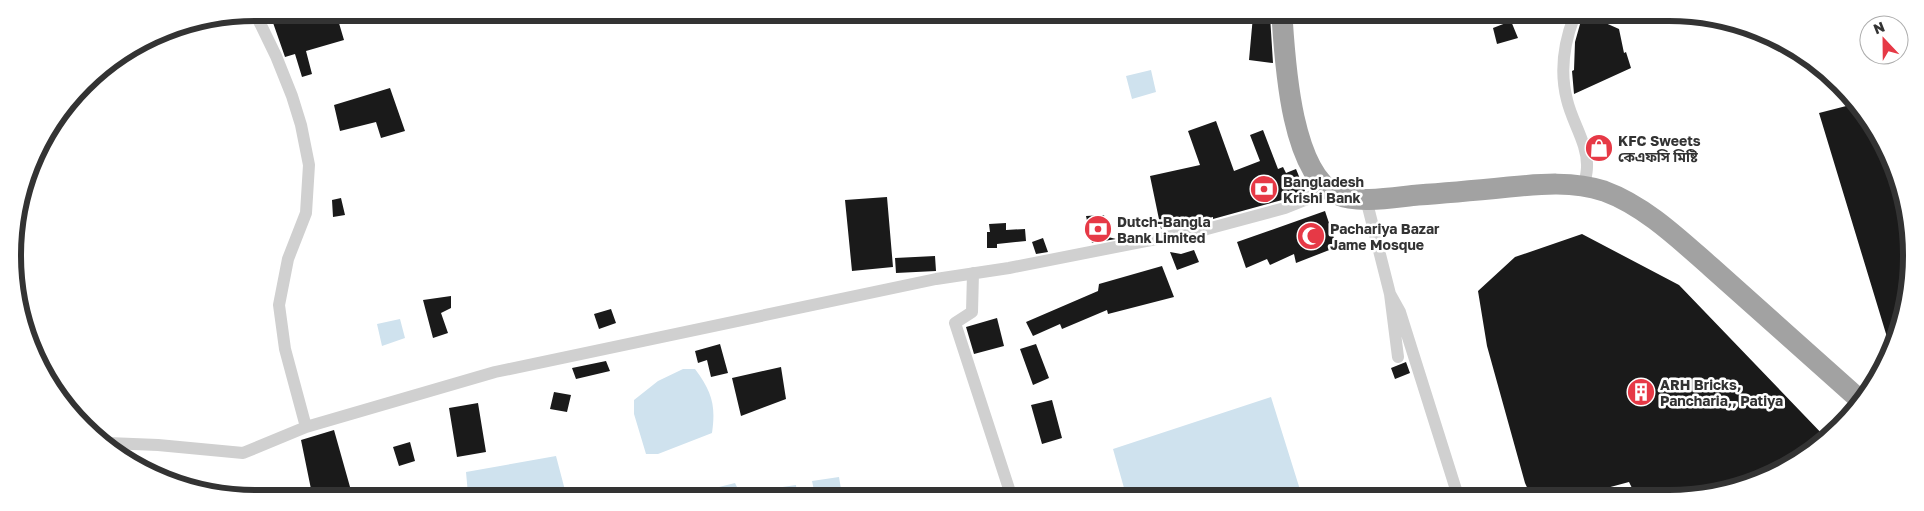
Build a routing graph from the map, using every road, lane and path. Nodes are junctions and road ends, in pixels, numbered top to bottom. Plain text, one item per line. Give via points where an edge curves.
1 (260, 21) edge
2 (1282, 21) edge
3 (1572, 21) edge
4 (1584, 186) junction
5 (1325, 188) junction
6 (1366, 199) junction
7 (973, 273) junction
8 (1390, 294) junction
9 (1398, 357) dead end
10 (1856, 396) edge
11 (306, 427) junction
12 (116, 443) edge
13 (1009, 490) edge
14 (1456, 490) edge

1 - 11 street via 292,96 309,165 306,214 288,259 279,305 285,349
2 - 5 highway via 1294,115 1305,157
3 - 4 street via 1567,34 1563,65 1567,100 1588,165
4 - 6 highway via 1528,185
4 - 10 highway via 1621,198 1659,224
5 - 6 highway via 1340,196
5 - 7 street via 1286,208 1207,229
6 - 8 street
7 - 11 street via 495,372
7 - 13 street via 972,312 955,323
8 - 9 street
8 - 14 street via 1400,312
11 - 12 street via 243,453

